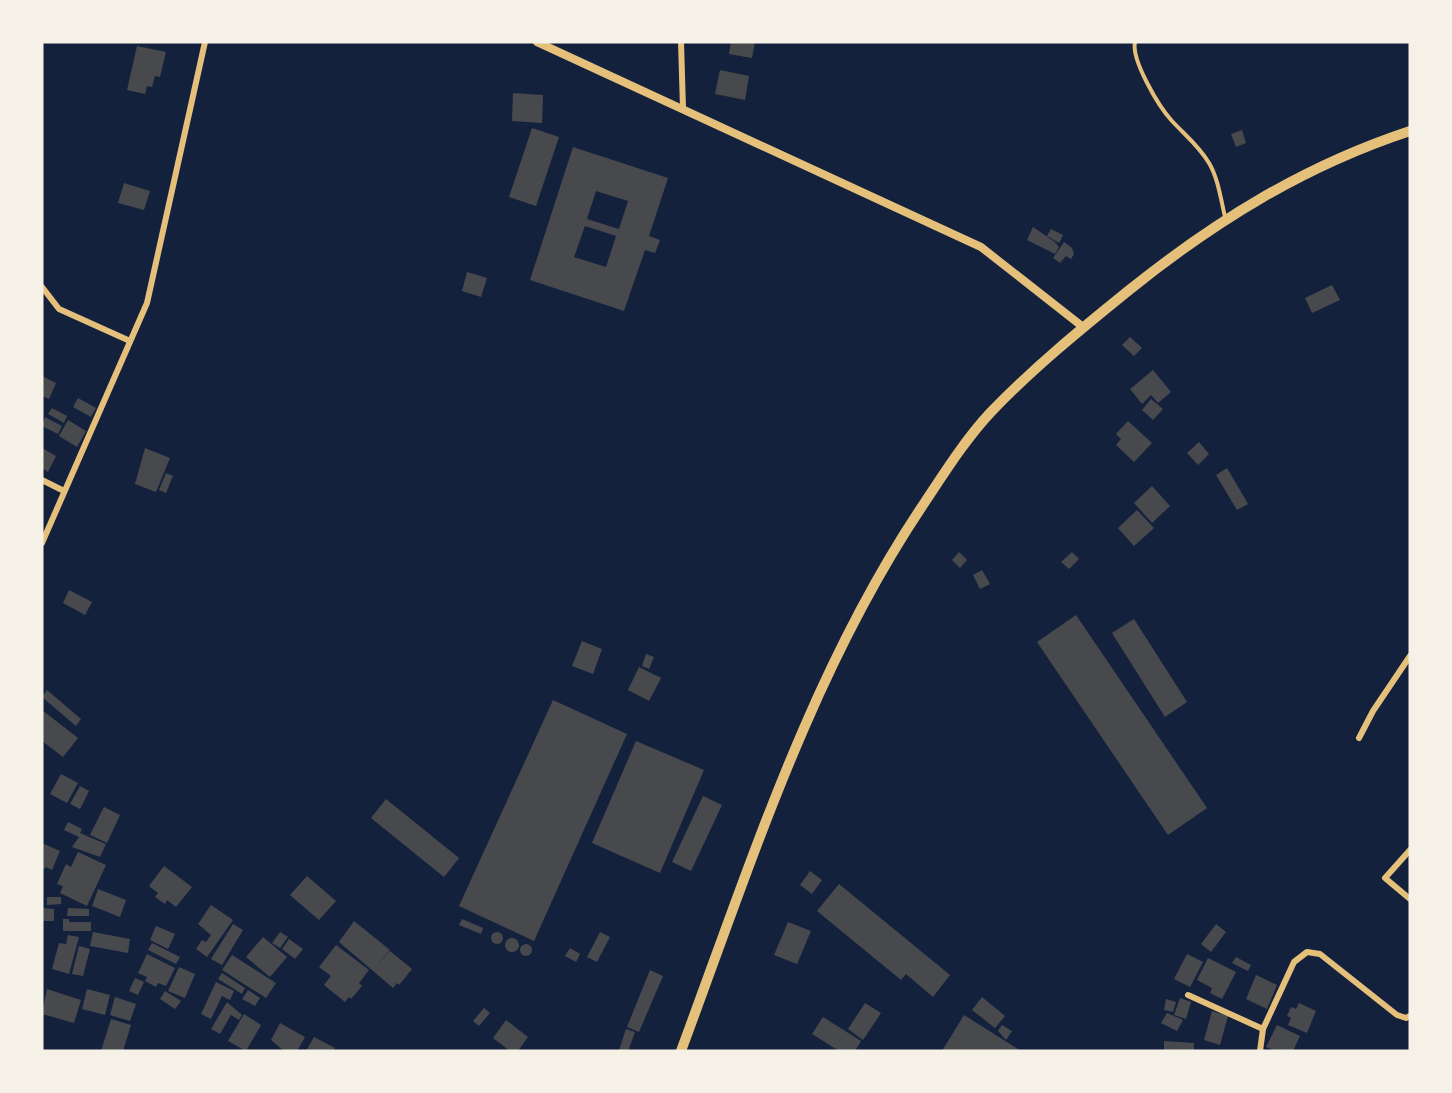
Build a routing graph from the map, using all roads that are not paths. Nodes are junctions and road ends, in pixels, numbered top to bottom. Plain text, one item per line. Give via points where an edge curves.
1 (205, 42) edge
2 (537, 42) edge
3 (681, 42) edge
4 (1135, 42) edge
5 (683, 109) junction
6 (1410, 131) edge
7 (1225, 218) junction
8 (42, 286) edge
9 (1083, 327) junction
10 (130, 341) junction
11 (42, 480) edge
12 (64, 491) junction
13 (42, 543) edge
14 (1410, 656) edge
15 (1359, 738) dead end
16 (1410, 850) edge
17 (1410, 899) edge
18 (1188, 995) dead end
19 (1410, 1016) edge
20 (1263, 1029) junction
21 (681, 1051) edge
22 (1260, 1051) edge

1 - 10 street via 147,303
2 - 5 street
3 - 5 street
4 - 7 lane via 1133,49 1149,85 1171,120 1194,140 1211,166
5 - 9 street via 981,247
6 - 7 main road via 1263,195
7 - 9 main road
8 - 10 street via 59,309
9 - 21 main road via 990,413 960,450 903,534 858,615 813,705 776,796
10 - 12 street
11 - 12 street
12 - 13 street
14 - 15 street
16 - 17 street via 1385,878
18 - 20 street
19 - 20 street via 1397,1015 1320,954 1307,952 1294,962
20 - 22 street

